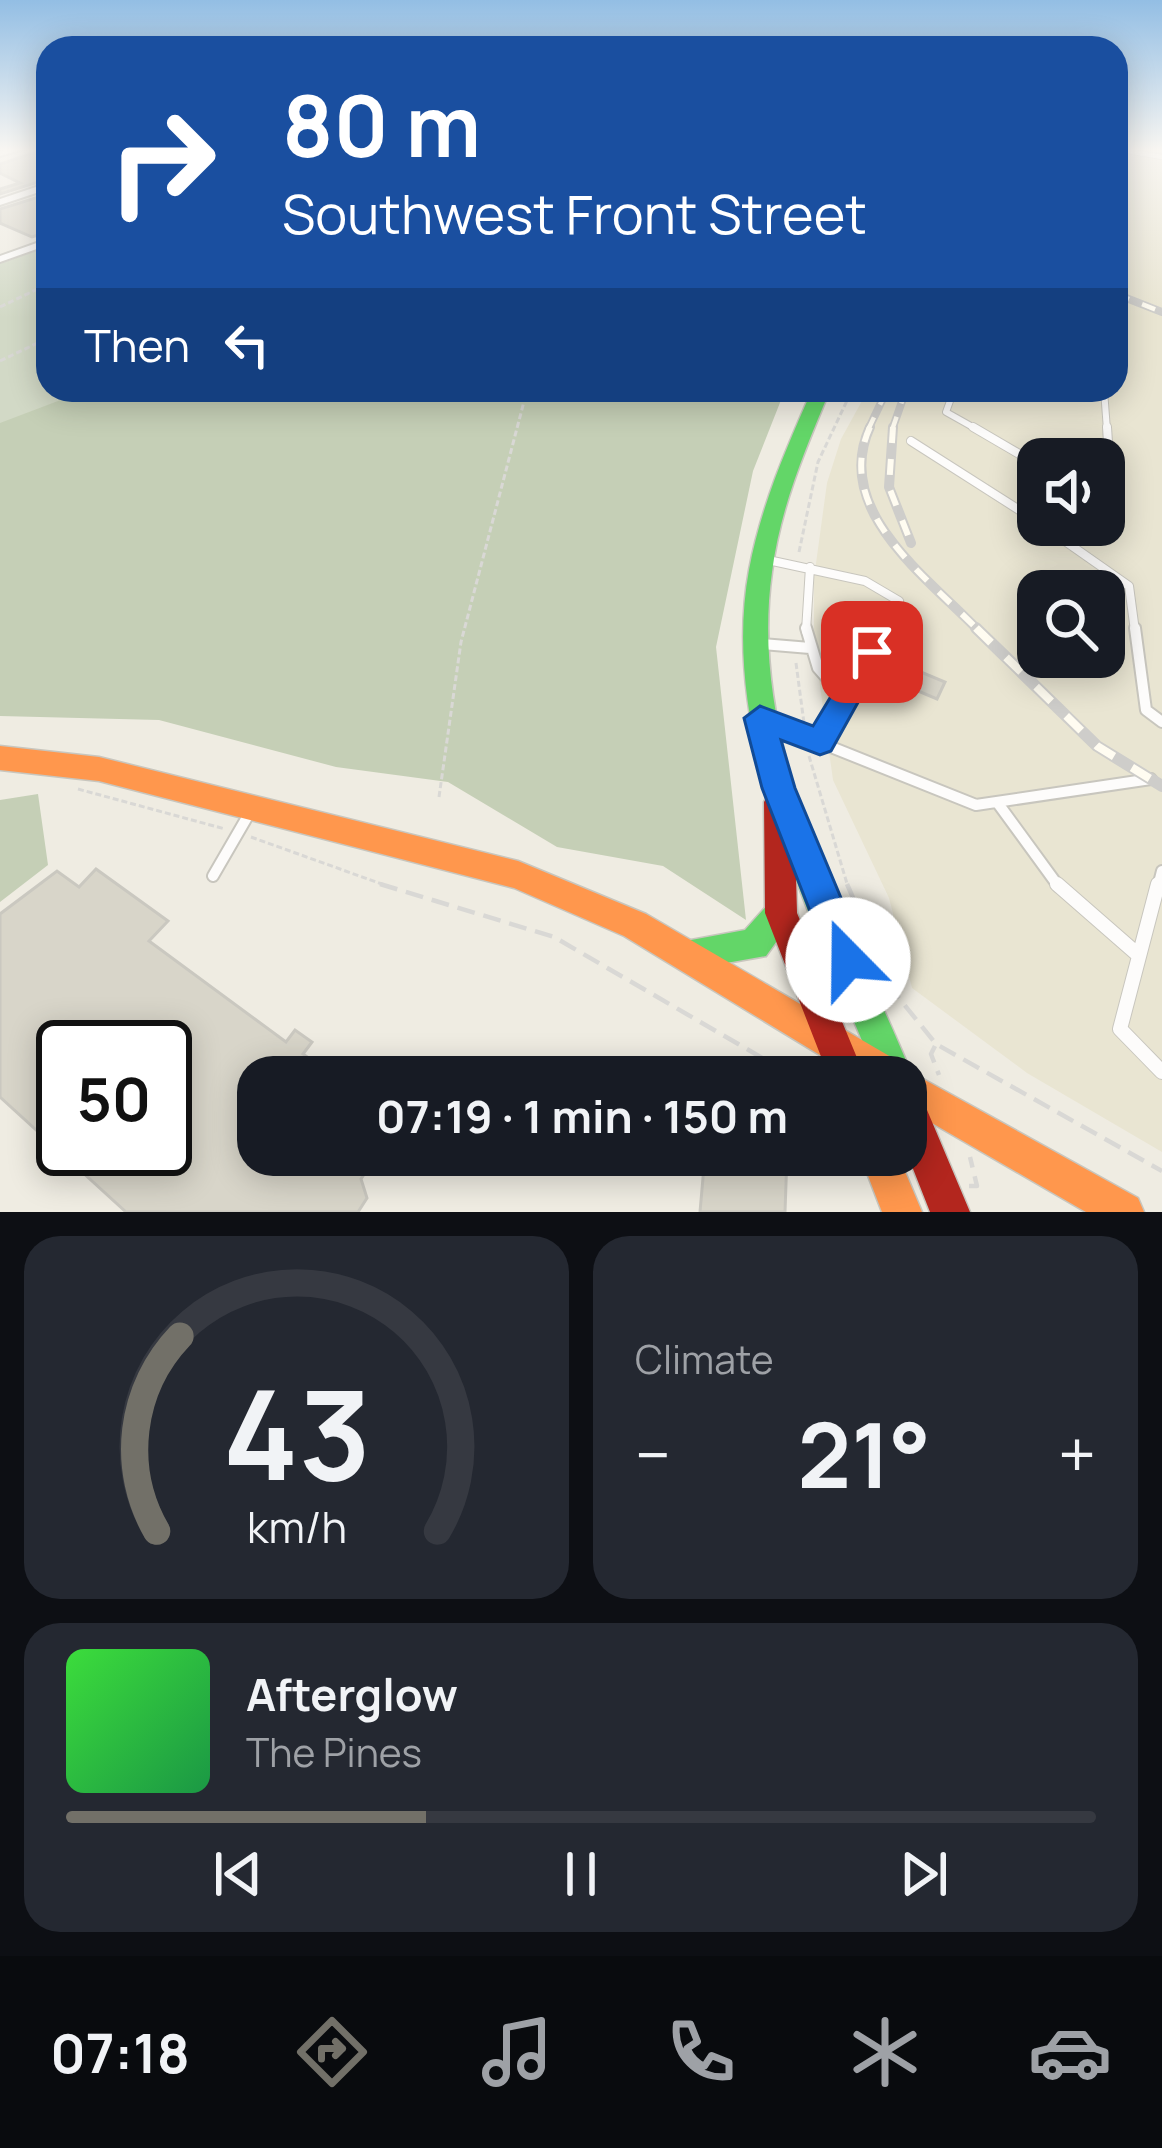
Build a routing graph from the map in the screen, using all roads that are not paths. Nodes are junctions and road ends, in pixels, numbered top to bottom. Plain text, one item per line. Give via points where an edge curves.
1 (36, 246) edge
2 (0, 259) edge
3 (815, 402) edge
4 (950, 402) edge
5 (1105, 402) edge
6 (1107, 438) edge
7 (911, 441) dead end
8 (1017, 453) edge
9 (1017, 509) edge
10 (1072, 546) edge
11 (764, 559) junction
12 (804, 566) junction
13 (829, 617) dead end
14 (882, 633) junction
15 (757, 644) junction
16 (809, 648) junction
17 (844, 699) junction
18 (760, 718) junction
19 (1162, 722) edge
20 (820, 742) junction
21 (0, 758) edge
22 (1151, 779) dead end
23 (779, 788) junction
24 (997, 802) junction
25 (254, 806) junction
26 (1162, 871) edge
27 (213, 876) dead end
28 (781, 913) junction
29 (1136, 953) junction
30 (685, 954) junction
31 (834, 1043) junction
32 (839, 1056) edge
33 (856, 1056) edge
34 (884, 1056) edge
35 (1162, 1072) edge
36 (927, 1099) edge
37 (927, 1156) edge
38 (887, 1176) edge
39 (902, 1212) edge
40 (950, 1212) edge
41 (1124, 1212) edge

1 - 2 street
3 - 11 main road via 779,481
4 - 8 lane via 946,412
5 - 6 lane
7 - 9 lane
10 - 19 lane via 1129,586 1146,710
11 - 12 lane
11 - 15 main road
12 - 14 lane via 865,581 899,601
12 - 16 lane
13 - 14 lane
14 - 17 lane
15 - 16 lane
15 - 18 main road
16 - 17 lane via 812,668
17 - 20 lane
18 - 20 lane
18 - 23 main road
20 - 24 lane via 976,805
21 - 25 main road via 99,769
22 - 24 lane
23 - 28 main road
23 - 34 main road
24 - 29 lane via 1061,891
25 - 27 lane
25 - 30 main road via 518,875
26 - 29 lane
28 - 30 main road via 756,946
28 - 31 main road
29 - 35 lane via 1120,1029
30 - 31 main road
31 - 32 main road
31 - 33 main road
36 - 41 main road
37 - 40 main road
38 - 39 main road

